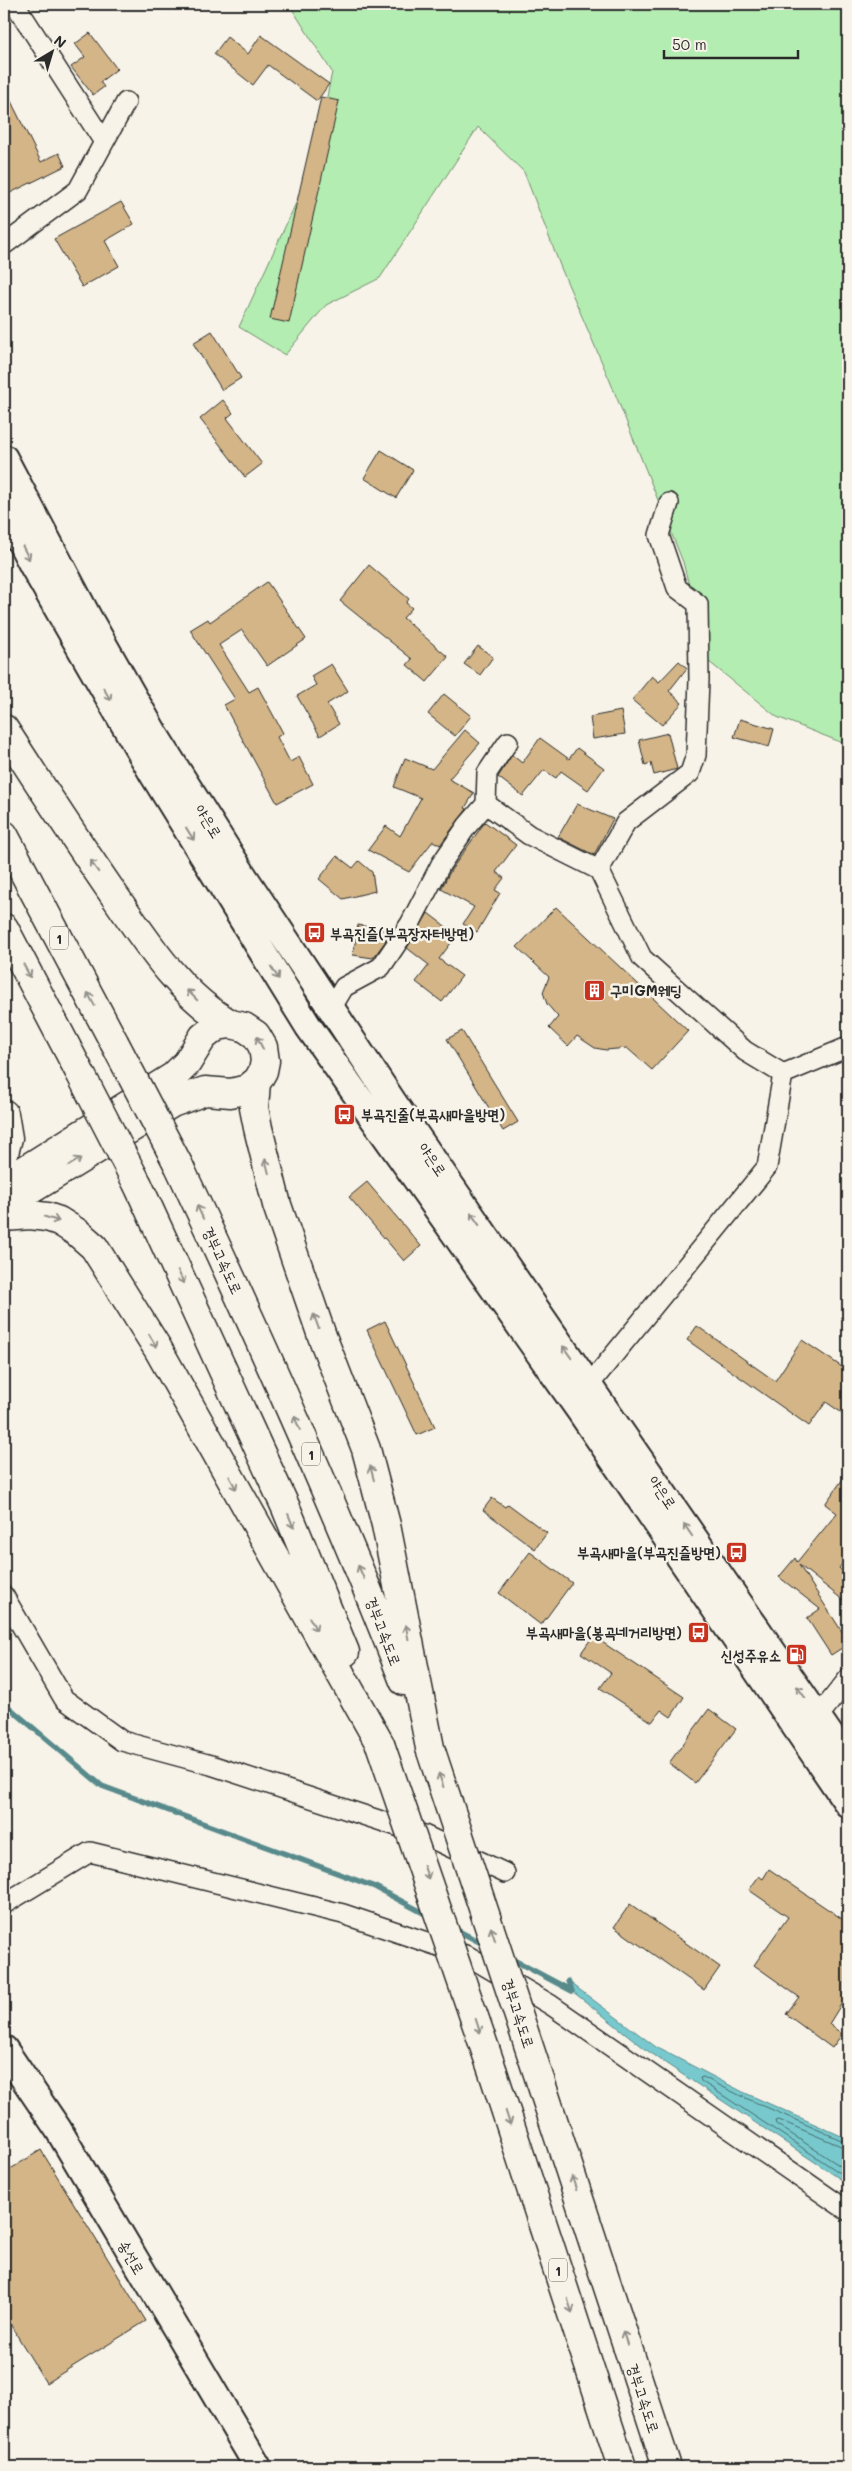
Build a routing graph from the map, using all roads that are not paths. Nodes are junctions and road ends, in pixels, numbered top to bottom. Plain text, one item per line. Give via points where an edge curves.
1 (15, 4) edge
2 (126, 102) dead end
3 (104, 142) junction
4 (4, 246) edge
5 (4, 458) edge
6 (669, 503) dead end
7 (4, 510) edge
8 (4, 729) edge
9 (508, 742) dead end
10 (486, 804) junction
11 (4, 835) edge
12 (599, 870) junction
13 (4, 928) edge
14 (331, 1009) junction
15 (231, 1024) junction
16 (848, 1046) edge
17 (783, 1074) junction
18 (256, 1082) junction
19 (4, 1114) edge
20 (4, 1153) edge
21 (4, 1183) edge
22 (4, 1206) edge
23 (4, 1217) edge
24 (590, 1384) junction
25 (4, 1596) edge
26 (848, 1679) edge
27 (819, 1717) junction
28 (802, 1737) junction
29 (380, 1744) junction
30 (430, 1748) junction
31 (848, 1761) edge
32 (848, 1804) edge
33 (505, 1873) dead end
34 (4, 1904) edge
35 (4, 2049) edge
36 (848, 2211) edge
37 (258, 2467) edge
38 (622, 2467) edge
39 (667, 2467) edge

1 - 3 street
2 - 3 street
3 - 4 street via 78,190
5 - 14 main road, 야은로 via 155,735
6 - 12 street via 659,536 677,588 698,604 696,755 690,773 626,822
7 -> 28 main road, 야은로 via 154,776 308,1026 580,1411
15 -> 8 highway via 187,990 141,933 70,832
9 - 10 street via 487,773
10 - 12 street via 528,835
10 - 14 street via 441,864 410,924 380,967 344,987
30 -> 11 highway, 경부고속도로 / 1, bridge via 362,1574 269,1358 179,1166
12 - 17 street via 642,958 745,1051
13 -> 29 highway, 1, bridge via 138,1185 286,1508
24 -> 14 main road, 야은로
18 -> 15 highway via 264,1067 262,1044 248,1029
15 - 21 highway via 217,1026 206,1033 188,1063 167,1081
16 - 17 street
17 - 24 street via 767,1167
22 -> 18 highway via 172,1103 205,1091 238,1092
30 -> 18 highway via 386,1525 366,1449 277,1206 254,1108
19 - 20 highway via 8,1138
23 -> 29 highway via 47,1216 78,1233 94,1248 158,1348
27 -> 24 main road, 야은로 via 753,1626
25 - 33 street via 64,1699 122,1741 211,1765 424,1836
26 - 27 street
27 - 28 street
27 - 31 main road, 야은로
28 - 32 main road, 야은로
29 -> 38 highway, 1, bridge via 493,2072
39 -> 30 highway, 경부고속도로 / 1, bridge
34 - 36 street via 90,1852 343,1914 468,1956 551,2005
35 - 37 main road, 송선로 via 58,2129

